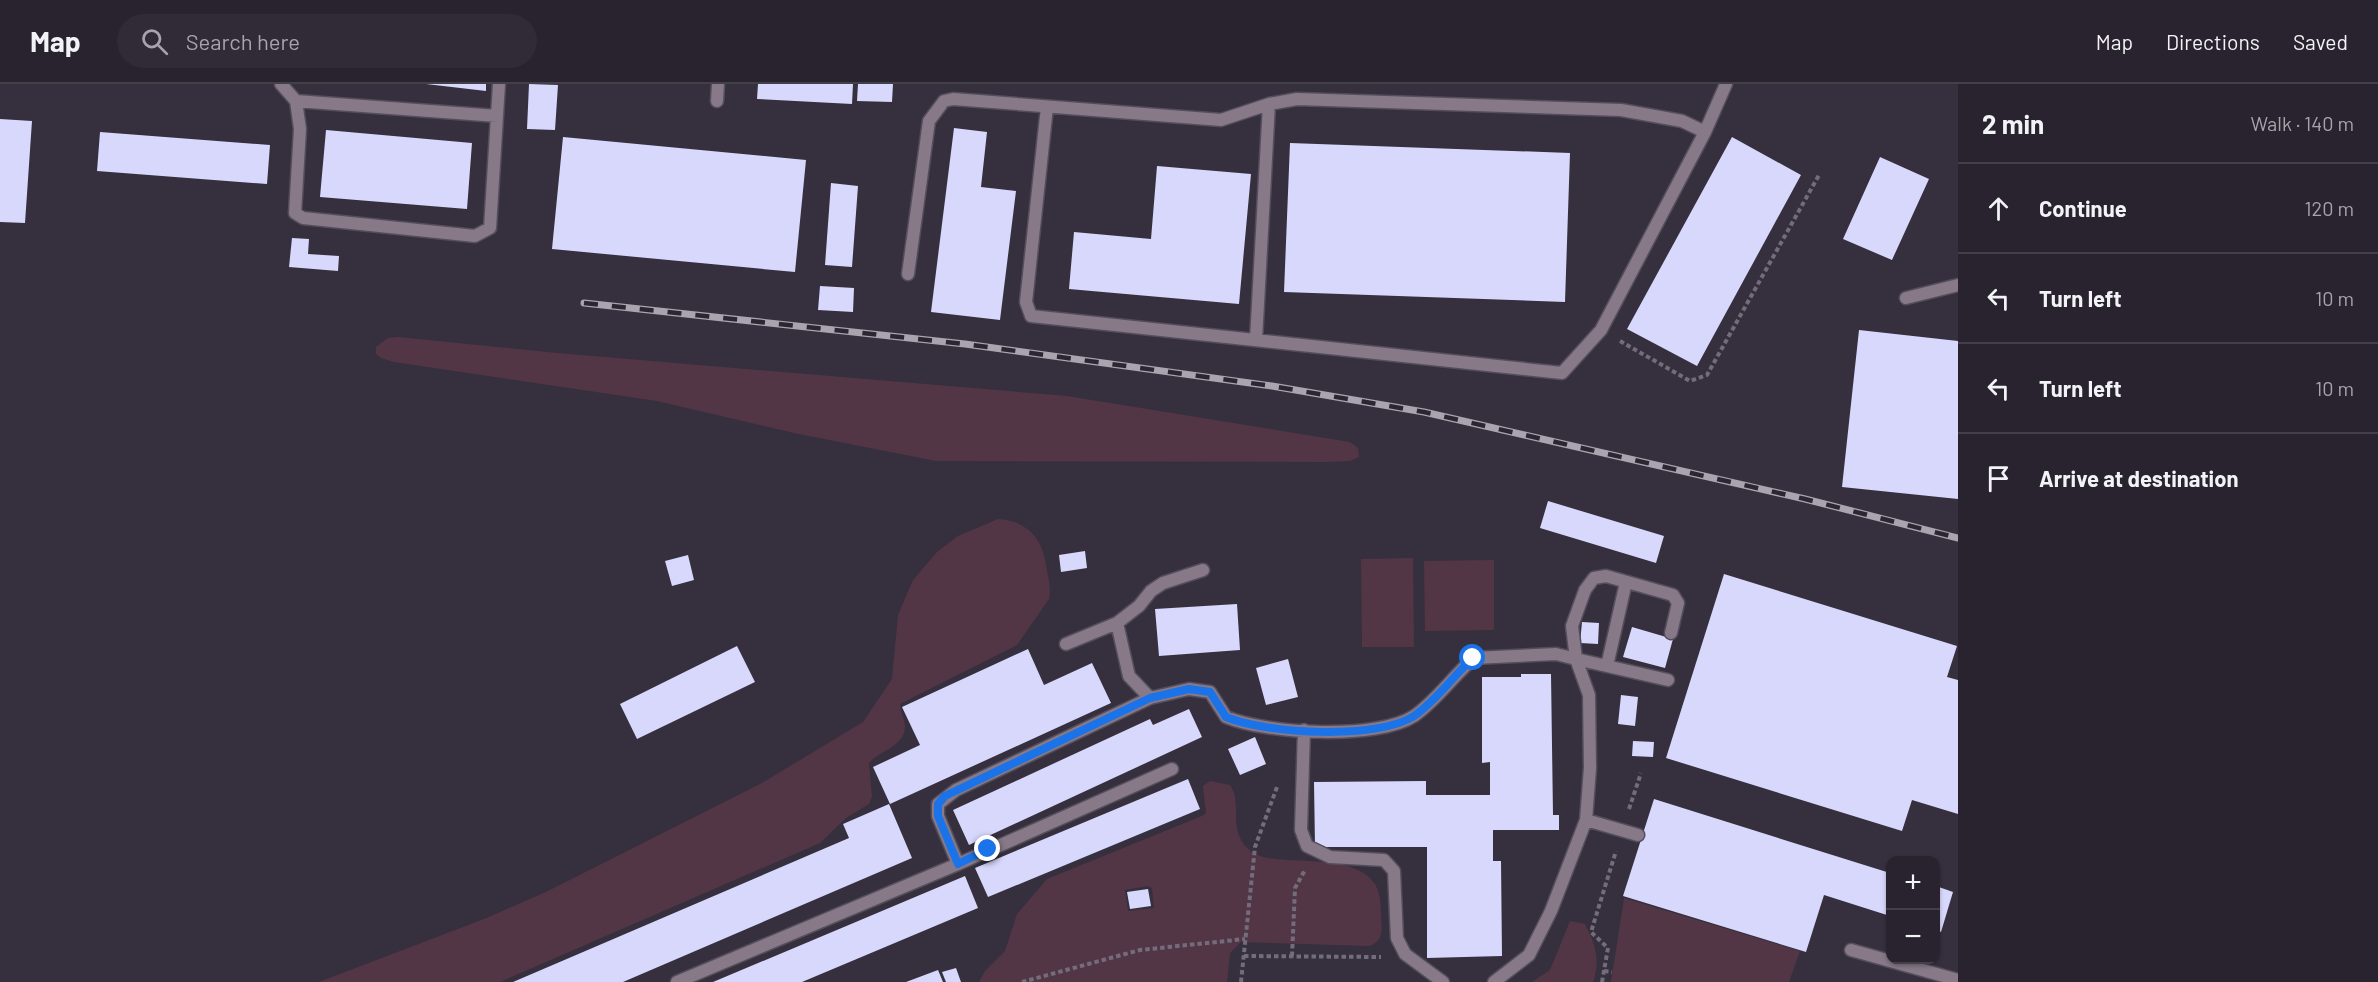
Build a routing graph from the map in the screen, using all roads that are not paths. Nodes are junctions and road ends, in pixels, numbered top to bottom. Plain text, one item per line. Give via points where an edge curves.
1 (281, 84) edge
2 (500, 84) edge
3 (718, 84) edge
4 (1726, 84) edge
5 (296, 101) junction
6 (717, 101) dead end
7 (1269, 104) junction
8 (1047, 107) junction
9 (497, 116) junction
10 (1705, 132) junction
11 (908, 274) dead end
12 (1958, 285) edge
13 (1906, 298) dead end
14 (1256, 340) junction
15 (1203, 570) dead end
16 (1626, 582) junction
17 (1117, 622) junction
18 (1671, 633) dead end
19 (1066, 644) dead end
20 (1576, 659) junction
21 (1606, 666) junction
22 (1668, 681) dead end
23 (1150, 698) junction
24 (1304, 730) junction
25 (1172, 768) dead end
26 (1586, 820) junction
27 (1638, 835) dead end
28 (958, 864) junction
29 (1851, 950) dead end
30 (1958, 980) edge
31 (677, 982) edge
32 (1443, 982) edge
33 (1494, 982) edge

1 - 5 lane
2 - 9 lane
3 - 6 lane
4 - 10 lane
5 - 9 lane
5 - 9 lane via 300,129 296,213 303,218 475,236 490,228
7 - 8 lane via 1221,120
7 - 10 lane via 1297,99 1621,110 1682,121
7 - 14 lane
8 - 11 lane via 952,99 936,110 929,121 924,146
8 - 14 lane via 1026,302 1031,316
10 - 14 lane via 1601,330 1562,373
12 - 13 lane
15 - 17 lane via 1162,583
16 - 18 lane via 1673,595 1678,603
16 - 20 lane via 1606,576 1594,579 1586,590 1572,626
16 - 21 lane
17 - 19 lane
17 - 23 lane via 1129,676
20 - 21 lane
20 - 24 lane via 1556,654 1480,656 1469,662 1428,705 1397,725 1362,730
20 - 26 lane via 1589,695
21 - 22 lane
23 - 24 lane via 1200,689 1210,692 1226,717
23 - 28 lane via 945,796 938,804 938,816
24 - 32 lane via 1301,830 1307,846 1330,858 1384,860 1388,864 1394,871 1397,938 1401,948
25 - 28 lane
26 - 27 lane
26 - 33 lane via 1529,956
28 - 31 lane
29 - 30 lane

